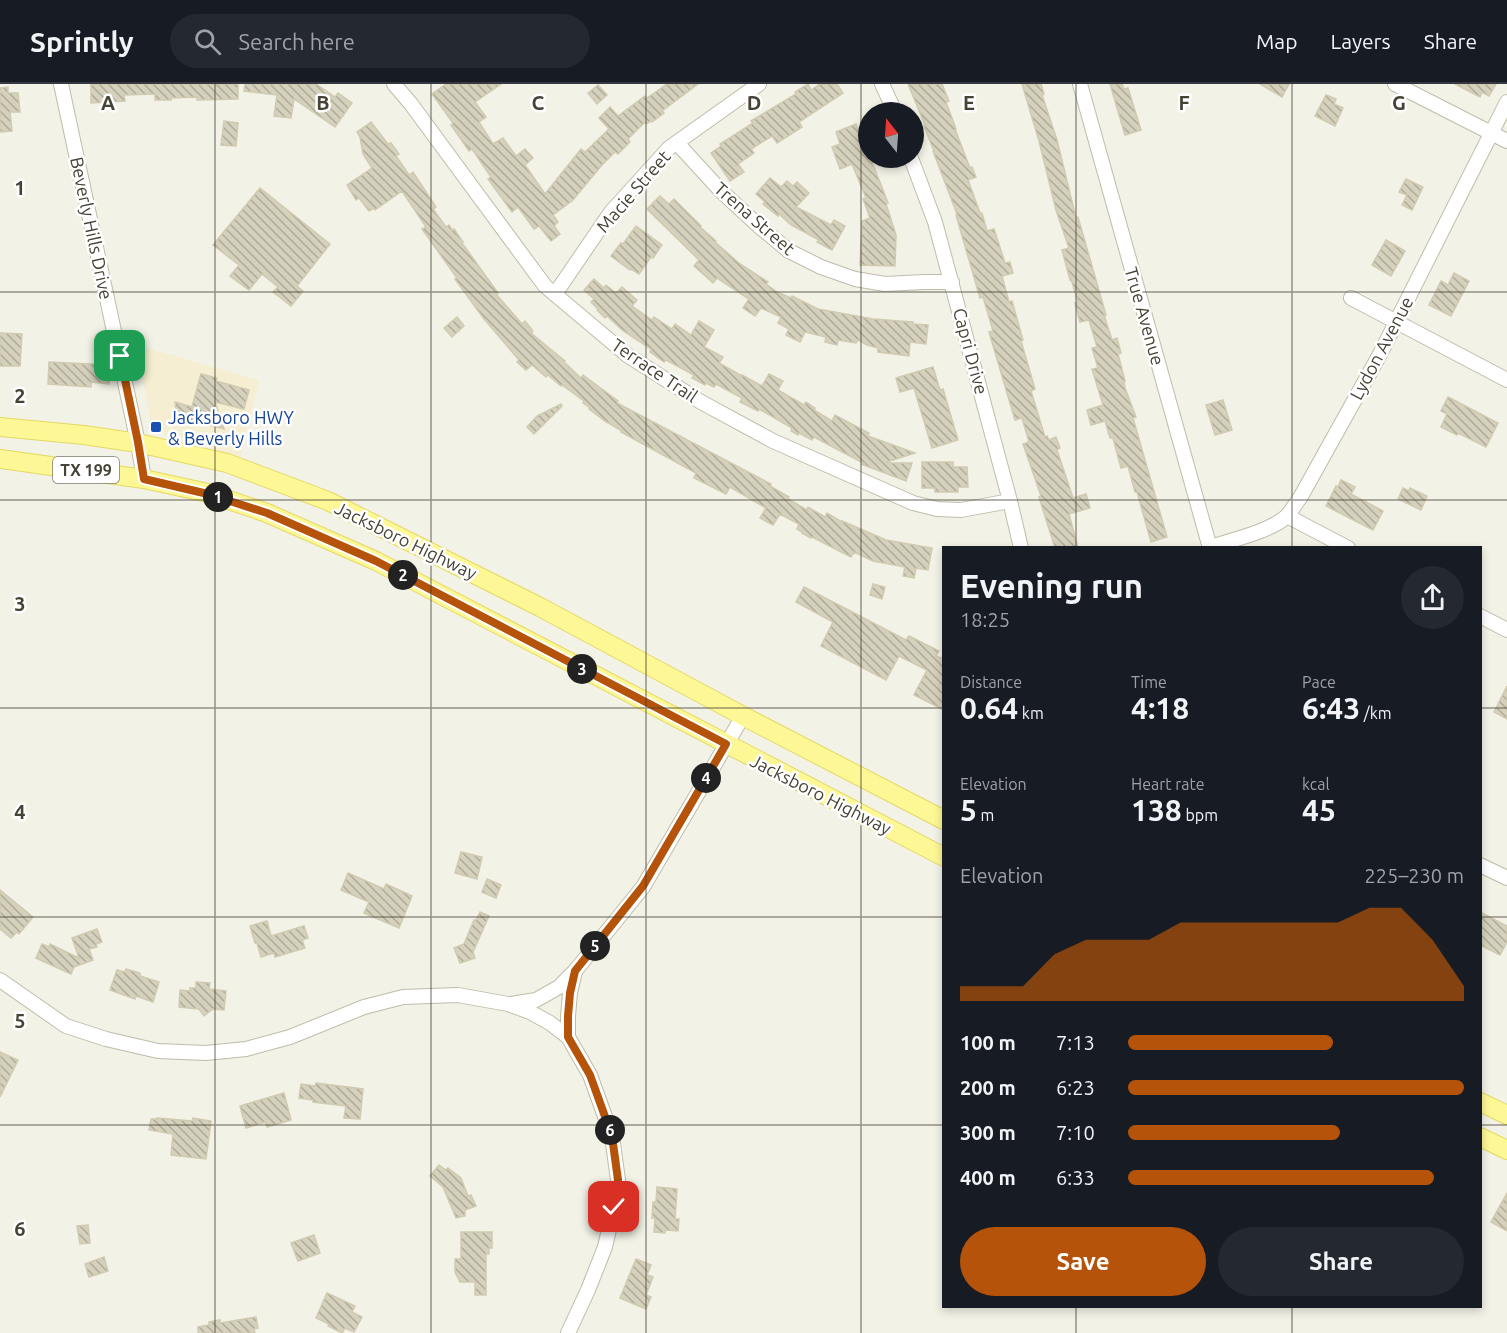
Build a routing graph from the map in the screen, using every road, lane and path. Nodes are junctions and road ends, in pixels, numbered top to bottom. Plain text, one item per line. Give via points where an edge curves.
1 (61, 84) edge
2 (414, 84) edge
3 (759, 84) edge
4 (882, 84) edge
5 (1080, 84) edge
6 (1395, 84) edge
7 (398, 88) edge
8 (890, 102) edge
9 (1507, 102) edge
10 (1491, 133) junction
11 (1507, 141) edge
12 (677, 143) junction
13 (915, 168) edge
14 (952, 282) junction
15 (555, 294) junction
16 (1351, 298) dead end
17 (1396, 321) junction
18 (1507, 380) edge
19 (0, 427) edge
20 (138, 442) junction
21 (0, 459) edge
22 (144, 479) junction
23 (1010, 501) junction
24 (1287, 516) junction
25 (1021, 546) edge
26 (1210, 546) edge
27 (1213, 546) edge
28 (1344, 546) edge
29 (1482, 617) edge
30 (1507, 630) edge
31 (743, 716) junction
32 (726, 744) junction
33 (942, 819) edge
34 (942, 856) edge
35 (1482, 866) edge
36 (1507, 878) edge
37 (575, 971) junction
38 (0, 980) edge
39 (508, 1004) junction
40 (568, 1037) junction
41 (1483, 1110) edge
42 (1507, 1115) edge
43 (1482, 1138) edge
44 (1507, 1150) edge
45 (568, 1333) edge

1 - 20 street, Beverly Hills Drive
2 - 7 street
3 - 12 street, Macie Street
4 - 8 street
5 - 26 street, True Avenue
6 - 10 street
7 - 15 street, Terrace Trail via 545,286
9 - 10 street, Lydon Avenue
10 - 11 street
10 - 17 street, Lydon Avenue
12 - 14 street, Trena Street via 721,191 789,251 855,279 885,284
12 - 15 street, Macie Street via 611,212
13 - 14 street, Capri Drive
14 - 23 street, Capri Drive
15 - 23 street, Terrace Trail via 627,355 701,402 784,446 913,504 961,510
16 - 17 street
17 - 18 street
17 - 24 street, Lydon Avenue
19 - 20 main road, Jacksboro Highway / TX 199
20 - 22 street, Beverly Hills Drive
20 - 31 main road, Jacksboro Highway / TX 199 via 226,463 328,501 540,607
21 - 22 main road, Jacksboro Highway / TX 199
22 - 32 main road, Jacksboro Highway / TX 199 via 267,513 376,561
23 - 25 street, Capri Drive
24 - 27 street, Lydon Avenue via 1252,534
24 - 28 street
29 - 30 street
31 - 32 street
31 - 33 main road, Jacksboro Highway / TX 199
32 - 34 main road, Jacksboro Highway / TX 199
32 - 37 street via 643,886
35 - 36 street
37 - 39 street via 559,987 536,1000
37 - 40 street
38 - 39 street via 66,1026 167,1052 246,1049 403,997 458,995
39 - 40 street via 540,1017
40 - 45 street via 590,1075 612,1136 618,1180 605,1247
41 - 42 main road
43 - 44 main road

